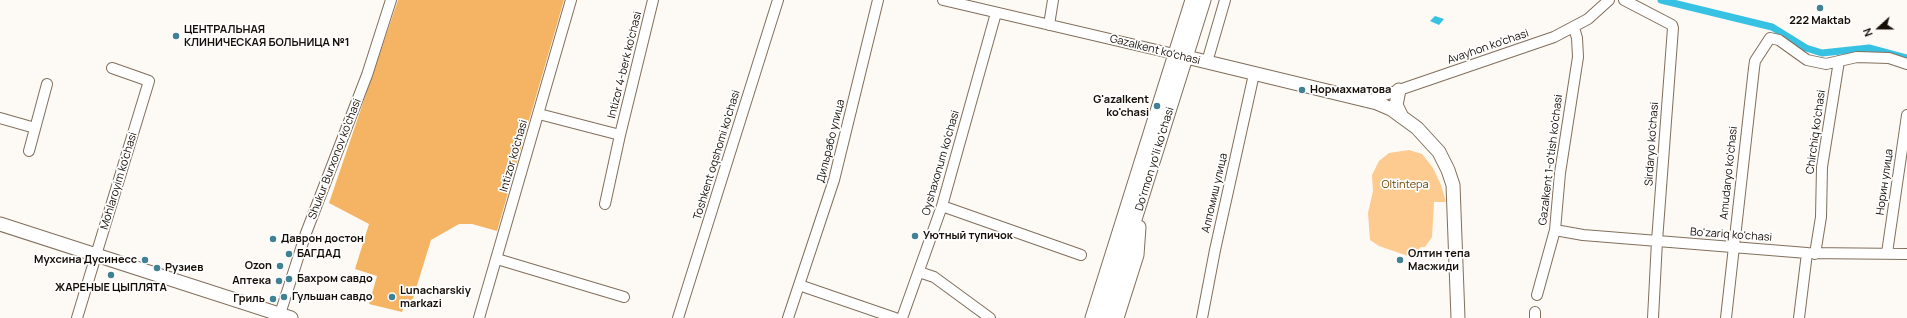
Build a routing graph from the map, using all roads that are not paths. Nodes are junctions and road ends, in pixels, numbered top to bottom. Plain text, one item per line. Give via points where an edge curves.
1 (391, 0) edge
2 (570, 0) edge
3 (653, 0) edge
4 (778, 0) edge
5 (878, 0) edge
6 (943, 0) edge
7 (1053, 0) edge
8 (1192, 0) edge
9 (1204, 0) edge
10 (1225, 0) edge
11 (1609, 0) edge
12 (1624, 0) edge
13 (996, 13) junction
14 (1049, 25) junction
15 (1574, 28) junction
16 (1180, 56) junction
17 (1839, 61) junction
18 (1207, 62) junction
19 (1907, 64) edge
20 (112, 68) dead end
21 (1254, 74) junction
22 (47, 84) dead end
23 (1399, 90) junction
24 (1366, 101) junction
25 (539, 114) junction
26 (1907, 115) edge
27 (0, 118) edge
28 (1403, 119) junction
29 (35, 128) junction
30 (620, 135) junction
31 (29, 151) dead end
32 (1141, 202) junction
33 (605, 204) dead end
34 (942, 206) junction
35 (0, 224) edge
36 (1555, 230) junction
37 (0, 232) edge
38 (1657, 241) junction
39 (1733, 246) junction
40 (1453, 253) junction
41 (1811, 253) junction
42 (1886, 253) junction
43 (1907, 254) edge
44 (1081, 255) dead end
45 (95, 259) junction
46 (497, 259) junction
47 (919, 272) junction
48 (798, 285) junction
49 (1537, 295) dead end
50 (624, 296) dead end
51 (283, 317) edge
52 (76, 318) edge
53 (267, 318) edge
54 (479, 318) edge
55 (678, 318) edge
56 (788, 318) edge
57 (894, 318) edge
58 (902, 318) edge
59 (990, 318) edge
60 (1092, 318) edge
61 (1104, 318) edge
62 (1117, 318) edge
63 (1202, 318) edge
64 (1452, 318) edge
65 (1458, 318) edge
66 (1653, 318) edge
67 (1726, 318) edge
68 (1799, 318) edge

1 - 51 street, Shukur Burxonov ko'chasi via 367,75 306,233
2 - 25 street, Intizor ko'chasi
3 - 30 street, Intizor 4-berk ko'chasi
4 - 55 street, Toshkent oqshomi ko'chasi
5 - 48 street, Дильрабо улица via 834,180
6 - 13 street, Gazalkent ko'chasi
7 - 14 street
8 - 16 main road, Do‘rmon yo‘li ko‘chasi
9 - 16 main road, Do‘rmon yo‘li ko‘chasi
10 - 18 street
11 - 15 street, Avayhon ko'chasi via 1596,13
12 - 38 street, Sirdaryo ko'chasi via 1672,25 1673,28
13 - 14 street, Gazalkent ko'chasi
13 - 34 street, Oyshaxonum ko'chasi
14 - 16 street, Gazalkent ko'chasi
15 - 23 street, Avayhon ko'chasi
15 - 36 street, Gazalkent 1-o'tish ko'chasi via 1578,57 1560,173
16 - 18 main road, Gazalkent ko'chasi
16 - 32 main road, Do‘rmon yo‘li ko‘chasi
16 - 60 main road, Do‘rmon yo‘li ko‘chasi
17 - 19 street via 1857,57 1889,58
17 - 39 street, Amudaryo ko'chasi via 1826,64 1807,60 1773,38 1770,38 1755,61
17 - 41 street, Chirchiq ko'chasi via 1822,167 1821,217
18 - 21 main road, Gazalkent ko'chasi
20 - 45 street, Mohlaroyim ko'chasi via 149,81
21 - 24 main road, Gazalkent ko'chasi
21 - 63 street, Алпомиш улица
22 - 29 street
23 - 24 street, Avayhon ko'chasi
23 - 28 main road via 1396,105
24 - 28 main road, Gazalkent ko'chasi via 1386,107
25 - 30 street, Intizor 4-berk ko'chasi
25 - 46 street, Intizor ko'chasi
26 - 42 street, Норин улица
27 - 29 street
28 - 40 main road via 1433,155 1446,180
29 - 31 street
30 - 33 street, Intizor 4-berk ko'chasi
32 - 61 main road, Do‘rmon yo‘li ko‘chasi
32 - 62 main road via 1137,255
34 - 44 street
34 - 47 street, Oyshaxonum ko'chasi
35 - 45 main road
36 - 38 street, Bo'zariq ko'chasi
36 - 49 street, Gazalkent 1-o'tish ko'chasi
37 - 45 main road
38 - 39 street, Bo'zariq ko'chasi
38 - 66 street, Sirdaryo ko'chasi
39 - 41 street, Bo'zariq ko'chasi
39 - 67 street, Amudaryo ko'chasi
40 - 64 main road
40 - 65 main road
41 - 42 street, Bo'zariq ko'chasi
41 - 68 street, Chirchiq ko'chasi
42 - 43 street, Bo'zariq ko'chasi
45 - 51 main road
45 - 52 street, Mohlaroyim ko'chasi
45 - 53 main road
46 - 50 street
46 - 54 street, Intizor ko'chasi
47 - 58 street, Oyshaxonum ko'chasi
47 - 59 street via 934,277
48 - 56 street, Дильрабо улица
48 - 57 street

